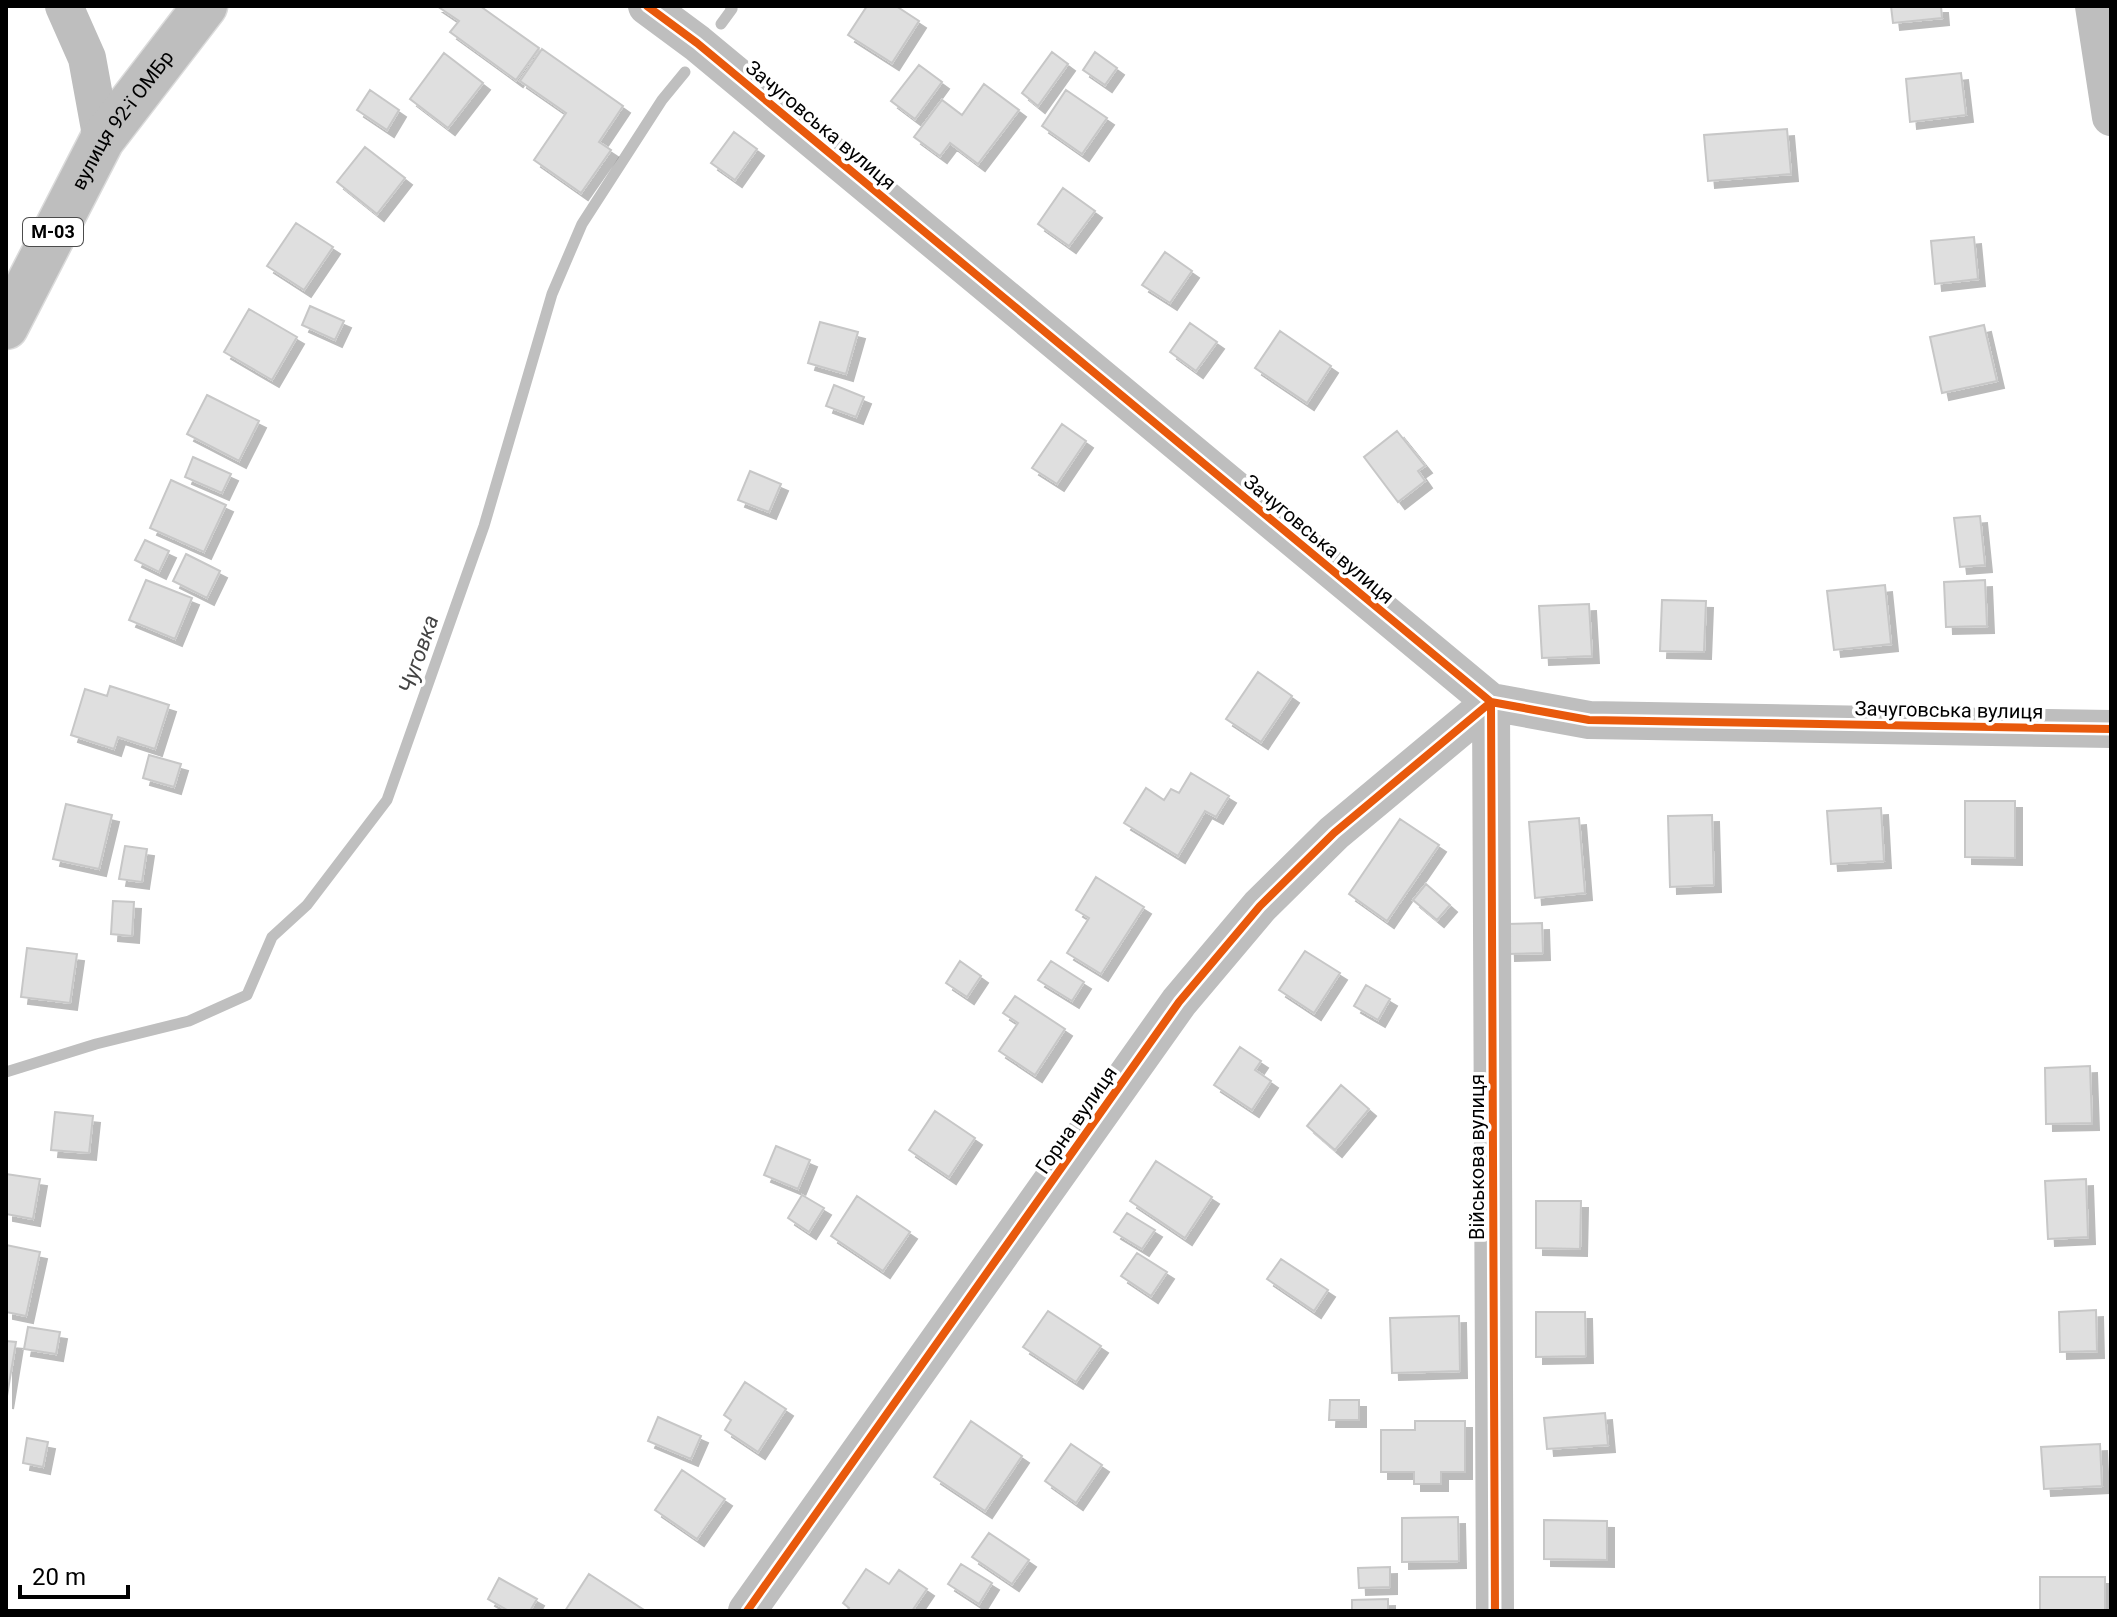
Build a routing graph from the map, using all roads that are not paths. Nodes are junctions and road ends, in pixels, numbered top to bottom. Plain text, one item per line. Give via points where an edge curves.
1 (64, 6) edge
2 (205, 6) edge
3 (647, 6) edge
4 (2094, 6) edge
5 (2111, 117) edge
6 (102, 140) junction
7 (6, 327) edge
8 (1491, 702) junction
9 (2111, 729) edge
10 (747, 1611) edge
11 (1495, 1611) edge

1 - 6 street via 87,58
2 - 6 highway, вулиця 92-ї ОМБр / М-03
3 - 8 street, Зачуговська вулиця
4 - 5 street
6 - 7 highway, вулиця 92-ї ОМБр / М-03
8 - 9 street, Зачуговська вулиця via 1589,720
8 - 10 street, Горна вулиця via 1334,833 1260,906 1179,1002
8 - 11 street, Військова вулиця

